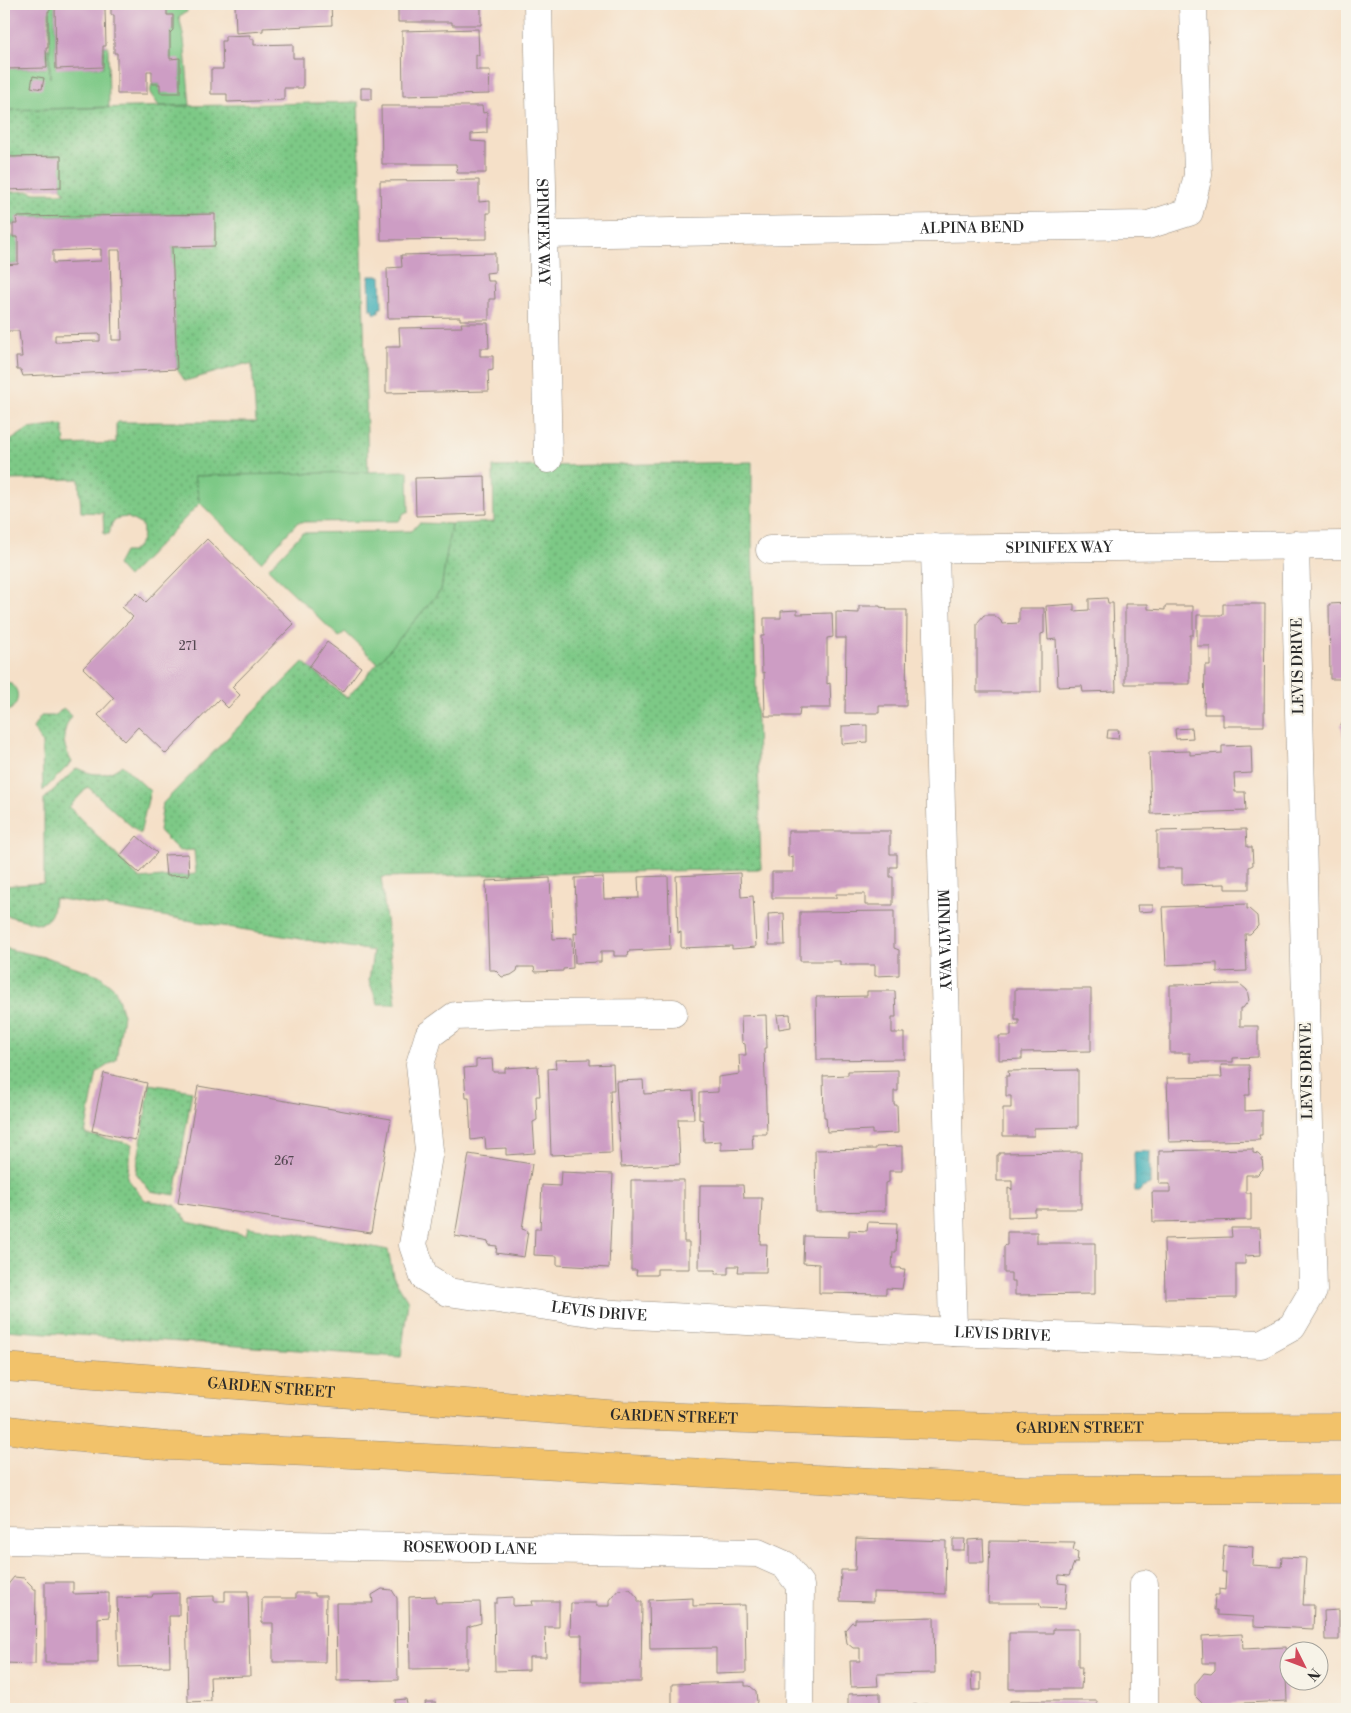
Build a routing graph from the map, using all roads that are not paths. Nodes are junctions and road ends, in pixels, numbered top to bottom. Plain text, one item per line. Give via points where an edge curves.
1 (538, 4) edge
2 (1193, 4) edge
3 (543, 234) junction
4 (548, 459) dead end
5 (1295, 544) junction
6 (1347, 545) edge
7 (935, 548) junction
8 (770, 550) dead end
9 (673, 1013) dead end
10 (953, 1332) junction
11 (4, 1367) edge
12 (1347, 1427) edge
13 (4, 1429) edge
14 (1347, 1488) edge
15 (4, 1540) edge
16 (1144, 1584) dead end
17 (799, 1709) edge
18 (1144, 1709) edge

1 - 3 street, SPINIFEX WAY
2 - 3 street, ALPINA BEND via 1198,175 1189,212 1148,225
3 - 4 street, SPINIFEX WAY
5 - 6 street, SPINIFEX WAY
5 - 7 street, SPINIFEX WAY
5 - 10 street, LEVIS DRIVE via 1313,1292 1292,1327 1261,1344
7 - 8 street, SPINIFEX WAY
7 - 10 street, MINIATA WAY
9 - 10 street, LEVIS DRIVE via 455,1016 429,1035 420,1064 429,1150 413,1245 424,1277 448,1292 597,1313
11 - 12 main road, GARDEN STREET via 621,1415 1024,1428
13 - 14 main road via 167,1446 1024,1490
15 - 17 street, ROSEWOOD LANE via 758,1553 785,1565 800,1585
16 - 18 street

